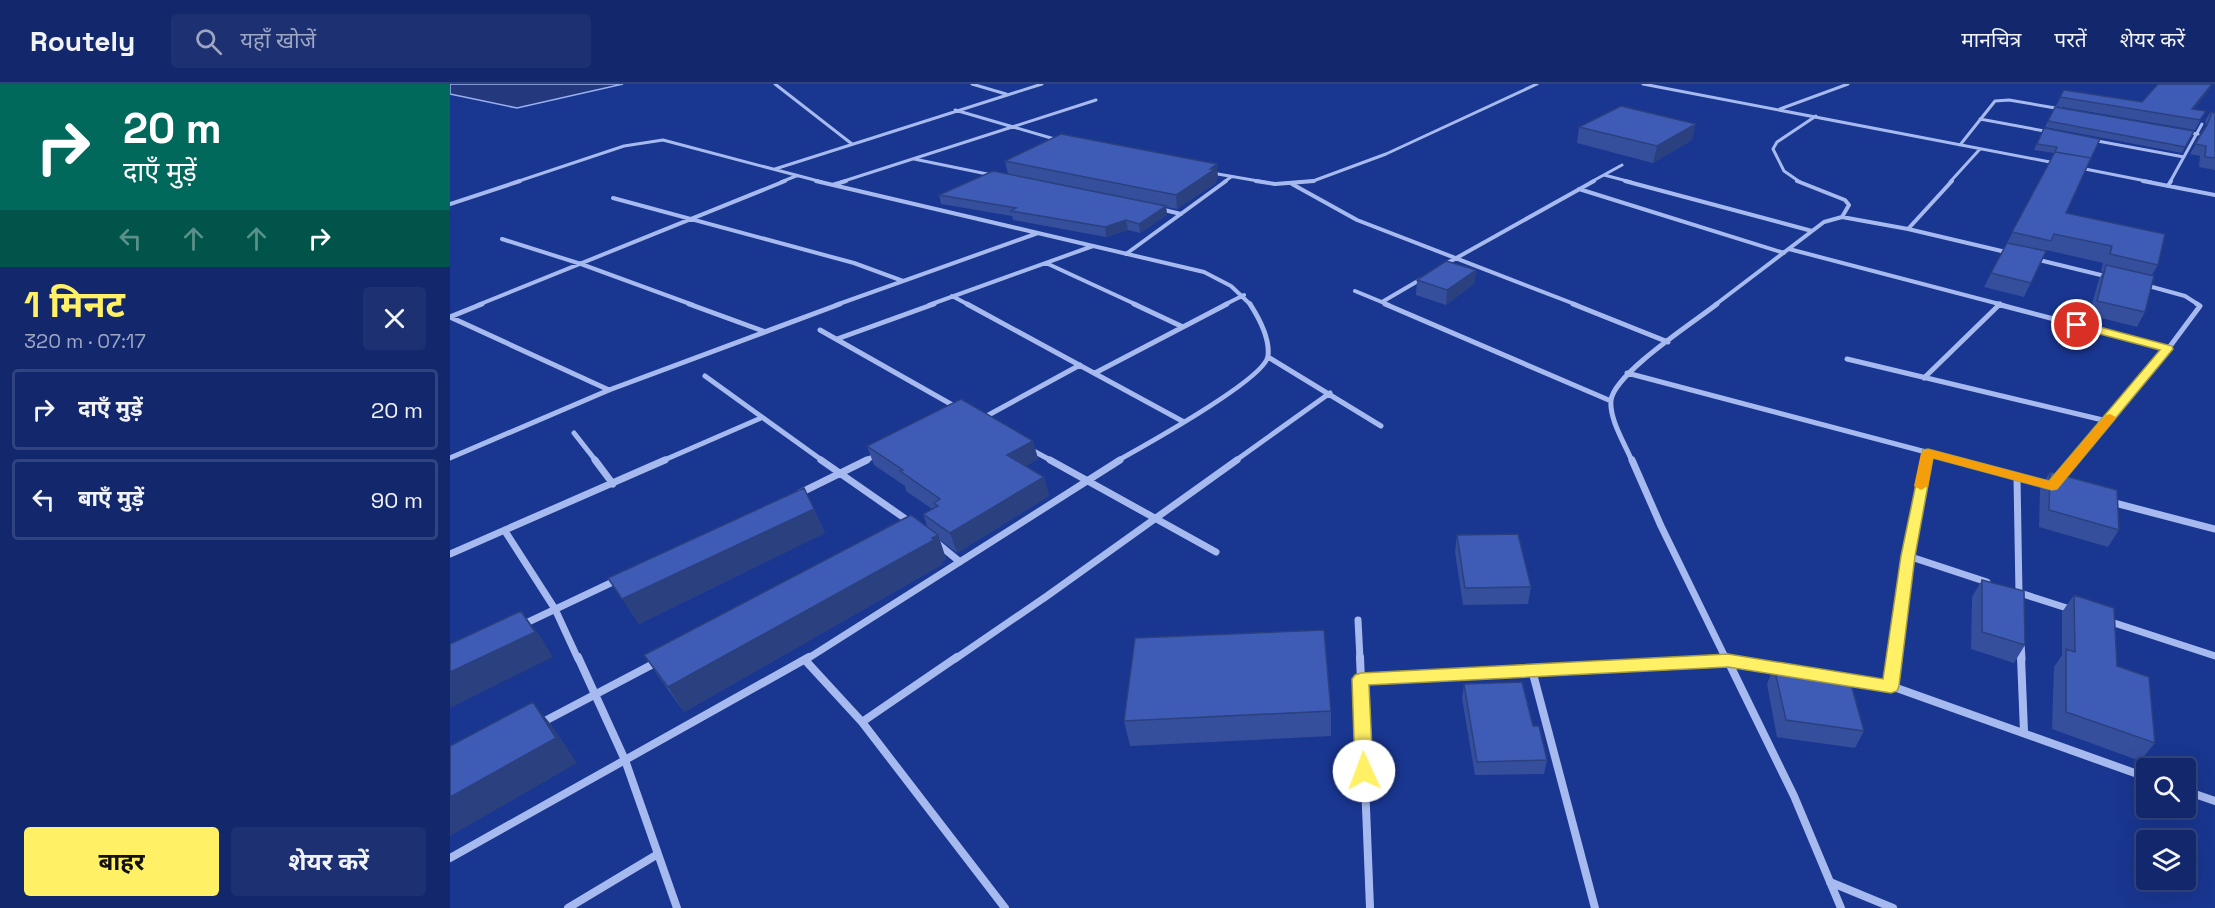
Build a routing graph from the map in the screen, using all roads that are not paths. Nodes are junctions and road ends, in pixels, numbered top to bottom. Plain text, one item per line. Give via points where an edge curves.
1 (775, 84) edge
2 (972, 84) edge
3 (1042, 84) edge
4 (1537, 84) edge
5 (1643, 84) edge
6 (1848, 84) edge
7 (1008, 94) junction
8 (1096, 100) dead end
9 (2061, 109) edge
10 (955, 110) junction
11 (1779, 110) junction
12 (1815, 116) junction
13 (1980, 119) junction
14 (2202, 124) edge
15 (1011, 126) junction
16 (2175, 130) edge
17 (2059, 134) edge
18 (2198, 134) junction
19 (2082, 138) edge
20 (1062, 141) edge
21 (852, 144) junction
22 (1960, 145) junction
23 (1980, 149) junction
24 (2184, 157) junction
25 (913, 159) junction
26 (1622, 165) dead end
27 (2062, 165) edge
28 (2074, 167) edge
29 (774, 169) junction
30 (1209, 172) edge
31 (994, 175) edge
32 (1604, 175) junction
33 (797, 176) junction
34 (1231, 177) junction
35 (1292, 184) junction
36 (832, 185) junction
37 (2168, 186) junction
38 (1579, 189) junction
39 (2215, 195) edge
40 (613, 198) dead end
41 (450, 204) edge
42 (1157, 209) edge
43 (1181, 214) junction
44 (1842, 217) junction
45 (689, 220) junction
46 (1908, 229) junction
47 (1812, 231) junction
48 (1038, 233) junction
49 (502, 239) dead end
50 (1093, 246) junction
51 (1786, 251) junction
52 (1126, 254) junction
53 (2013, 254) edge
54 (2024, 256) edge
55 (1457, 257) junction
56 (1046, 263) junction
57 (581, 264) junction
58 (1438, 268) edge
59 (1429, 274) edge
60 (2117, 279) edge
61 (904, 282) junction
62 (2140, 284) edge
63 (1355, 291) dead end
64 (1244, 295) junction
65 (952, 296) junction
66 (1382, 303) junction
67 (2000, 304) junction
68 (450, 317) edge
69 (1183, 327) junction
70 (820, 330) dead end
71 (764, 331) junction
72 (837, 339) junction
73 (1668, 342) junction
74 (2168, 349) junction
75 (1268, 357) junction
76 (1848, 359) dead end
77 (1080, 365) junction
78 (1095, 373) junction
79 (1628, 373) junction
80 (705, 376) dead end
81 (1924, 378) junction
82 (609, 390) junction
83 (1330, 393) junction
84 (1611, 401) junction
85 (953, 417) edge
86 (761, 418) junction
87 (2107, 421) junction
88 (1184, 422) junction
89 (988, 426) edge
90 (1381, 426) dead end
91 (574, 433) dead end
92 (1027, 448) edge
93 (881, 453) edge
94 (1928, 453) junction
95 (450, 458) edge
96 (839, 474) junction
97 (2017, 477) junction
98 (1086, 480) junction
99 (613, 484) junction
100 (2052, 486) junction
101 (2063, 489) edge
102 (797, 494) edge
103 (2106, 501) edge
104 (1156, 517) junction
105 (2215, 529) edge
106 (505, 531) junction
107 (905, 531) edge
108 (933, 540) edge
109 (1216, 552) dead end
110 (450, 554) edge
111 (1908, 556) junction
112 (960, 562) junction
113 (628, 574) edge
114 (1997, 585) edge
115 (2008, 589) edge
116 (2019, 592) junction
117 (2020, 604) edge
118 (555, 609) junction
119 (2085, 613) edge
120 (2096, 617) edge
121 (1358, 620) dead end
122 (513, 629) edge
123 (2021, 639) edge
124 (667, 656) edge
125 (2215, 656) edge
126 (805, 660) junction
127 (1728, 661) junction
128 (1786, 669) edge
129 (1533, 670) junction
130 (1834, 676) edge
131 (1361, 679) junction
132 (1891, 686) junction
133 (595, 694) junction
134 (862, 722) junction
135 (533, 727) edge
136 (2024, 732) junction
137 (625, 760) junction
138 (2136, 773) edge
139 (2196, 794) edge
140 (2215, 801) edge
141 (658, 854) junction
142 (450, 858) edge
143 (1830, 882) junction
144 (568, 908) edge
145 (677, 908) edge
146 (1005, 908) edge
147 (1370, 908) edge
148 (1595, 908) edge
149 (1841, 908) edge
150 (1893, 908) edge

1 - 21 street
2 - 7 street
3 - 7 street
4 - 35 street via 1386,154 1313,181
5 - 11 street
6 - 11 street
7 - 10 street
8 - 15 street
9 - 13 street via 2000,100 1992,103
10 - 15 street
10 - 21 street
11 - 12 street
12 - 22 street
12 - 44 street via 1777,142 1773,149 1775,157 1790,177 1845,200 1849,205
13 - 17 street
13 - 22 street
14 - 18 street
15 - 20 street
15 - 25 street
16 - 18 street
18 - 24 street
19 - 24 street
21 - 29 street
22 - 23 street
23 - 27 street
23 - 46 street
24 - 37 street
25 - 31 street
25 - 36 street
26 - 32 street
28 - 37 street
29 - 33 street
29 - 41 street via 652,140
30 - 34 street
32 - 38 street
32 - 47 street
33 - 36 street
33 - 45 street
34 - 35 street
34 - 43 street
35 - 55 street via 1357,220
36 - 48 street
37 - 39 street
38 - 51 street
38 - 55 street
40 - 45 street
42 - 43 street
43 - 52 street
44 - 46 street
44 - 47 street via 1824,222
45 - 57 street
45 - 61 street via 854,262
46 - 53 street
47 - 51 street
48 - 50 street
48 - 61 street
49 - 57 street
50 - 52 street
50 - 56 street
51 - 67 street
51 - 73 street
52 - 64 street via 1204,272 1226,281
54 - 60 street
55 - 58 street
55 - 73 street
56 - 65 street
56 - 69 street
57 - 68 street
57 - 71 street
59 - 66 street
61 - 71 street
62 - 74 street via 2185,296 2200,306
63 - 66 street
64 - 69 street
64 - 75 street via 1258,315
65 - 72 street
65 - 77 street
66 - 84 street
67 - 74 street
67 - 81 street
68 - 82 street
69 - 78 street
70 - 72 street
71 - 82 street
72 - 85 street via 963,411
73 - 79 street
74 - 87 street
75 - 83 street
75 - 88 street via 1244,383
76 - 81 street
77 - 78 street
77 - 89 street via 978,420
78 - 88 street
79 - 84 street
79 - 94 street
80 - 86 street
81 - 87 street
82 - 95 street
83 - 90 street
83 - 104 street
84 - 127 street via 1616,425 1634,465
86 - 96 street
86 - 99 street
87 - 100 street
88 - 98 street
91 - 99 street
92 - 98 street
93 - 96 street
94 - 97 street
94 - 111 street
96 - 102 street
96 - 107 street via 915,526
97 - 100 street
97 - 116 street
98 - 104 street
98 - 112 street
99 - 106 street
100 - 101 street
103 - 105 street
104 - 109 street
104 - 134 street
106 - 110 street
106 - 118 street
108 - 112 street
111 - 114 street
111 - 132 street
112 - 126 street
113 - 118 street
115 - 116 street
116 - 117 street
116 - 119 street
118 - 122 street
118 - 133 street
120 - 125 street
121 - 131 street
123 - 136 street
124 - 133 street
126 - 134 street
126 - 137 street
127 - 128 street
127 - 129 street
127 - 143 street via 1794,796
129 - 131 street
129 - 148 street
130 - 132 street
131 - 147 street
132 - 136 street
133 - 135 street
133 - 137 street
134 - 146 street
136 - 138 street
137 - 141 street
137 - 142 street
139 - 140 street
141 - 144 street
141 - 145 street
143 - 149 street
143 - 150 street

